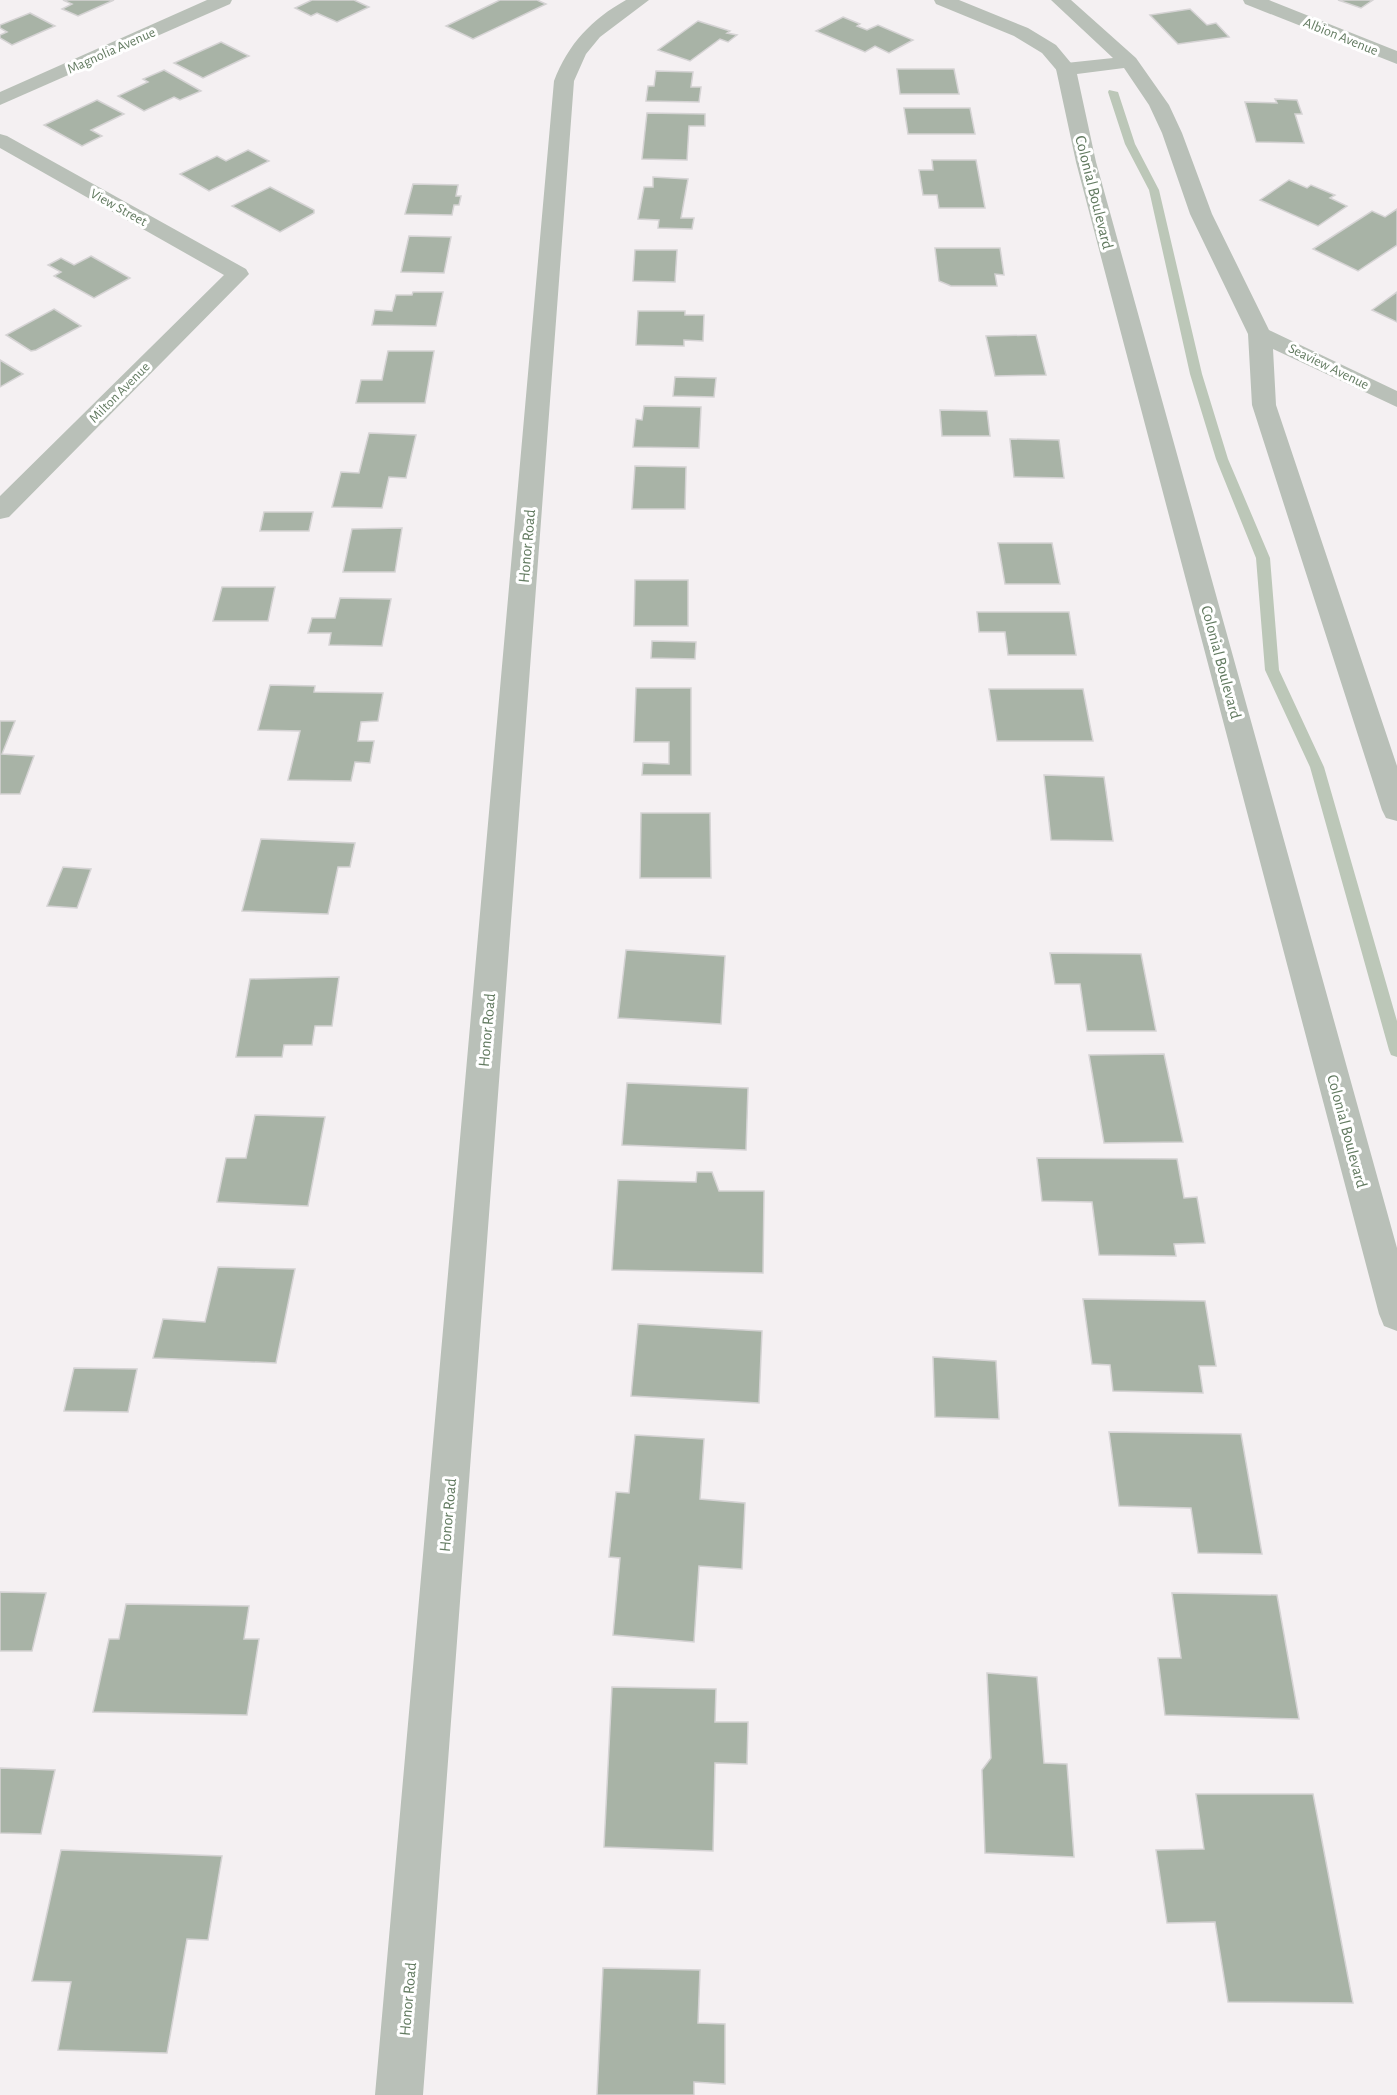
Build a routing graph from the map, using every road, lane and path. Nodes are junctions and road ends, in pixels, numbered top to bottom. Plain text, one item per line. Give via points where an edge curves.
1 (223, 0) edge
2 (640, 0) edge
3 (943, 0) edge
4 (1252, 0) edge
5 (1066, 1) edge
6 (1397, 58) edge
7 (1129, 62) junction
8 (1066, 69) junction
9 (0, 99) edge
10 (0, 140) edge
11 (238, 274) joint
12 (1260, 334) junction
13 (1397, 400) edge
14 (0, 511) edge
15 (1397, 810) edge
16 (1397, 1314) edge
17 (399, 2095) edge

1 - 9 street, Magnolia Avenue
2 - 17 street, Honor Road via 611,18 579,47 564,81
3 - 8 street via 1021,32 1050,49
4 - 6 street, Albion Avenue
5 - 7 street
7 - 8 street
7 - 12 street via 1160,105 1201,214
8 - 16 street, Colonial Boulevard via 1086,162
10 - 11 street, View Street
11 - 14 street, Milton Avenue
12 - 13 street, Seaview Avenue
12 - 15 street via 1264,405

